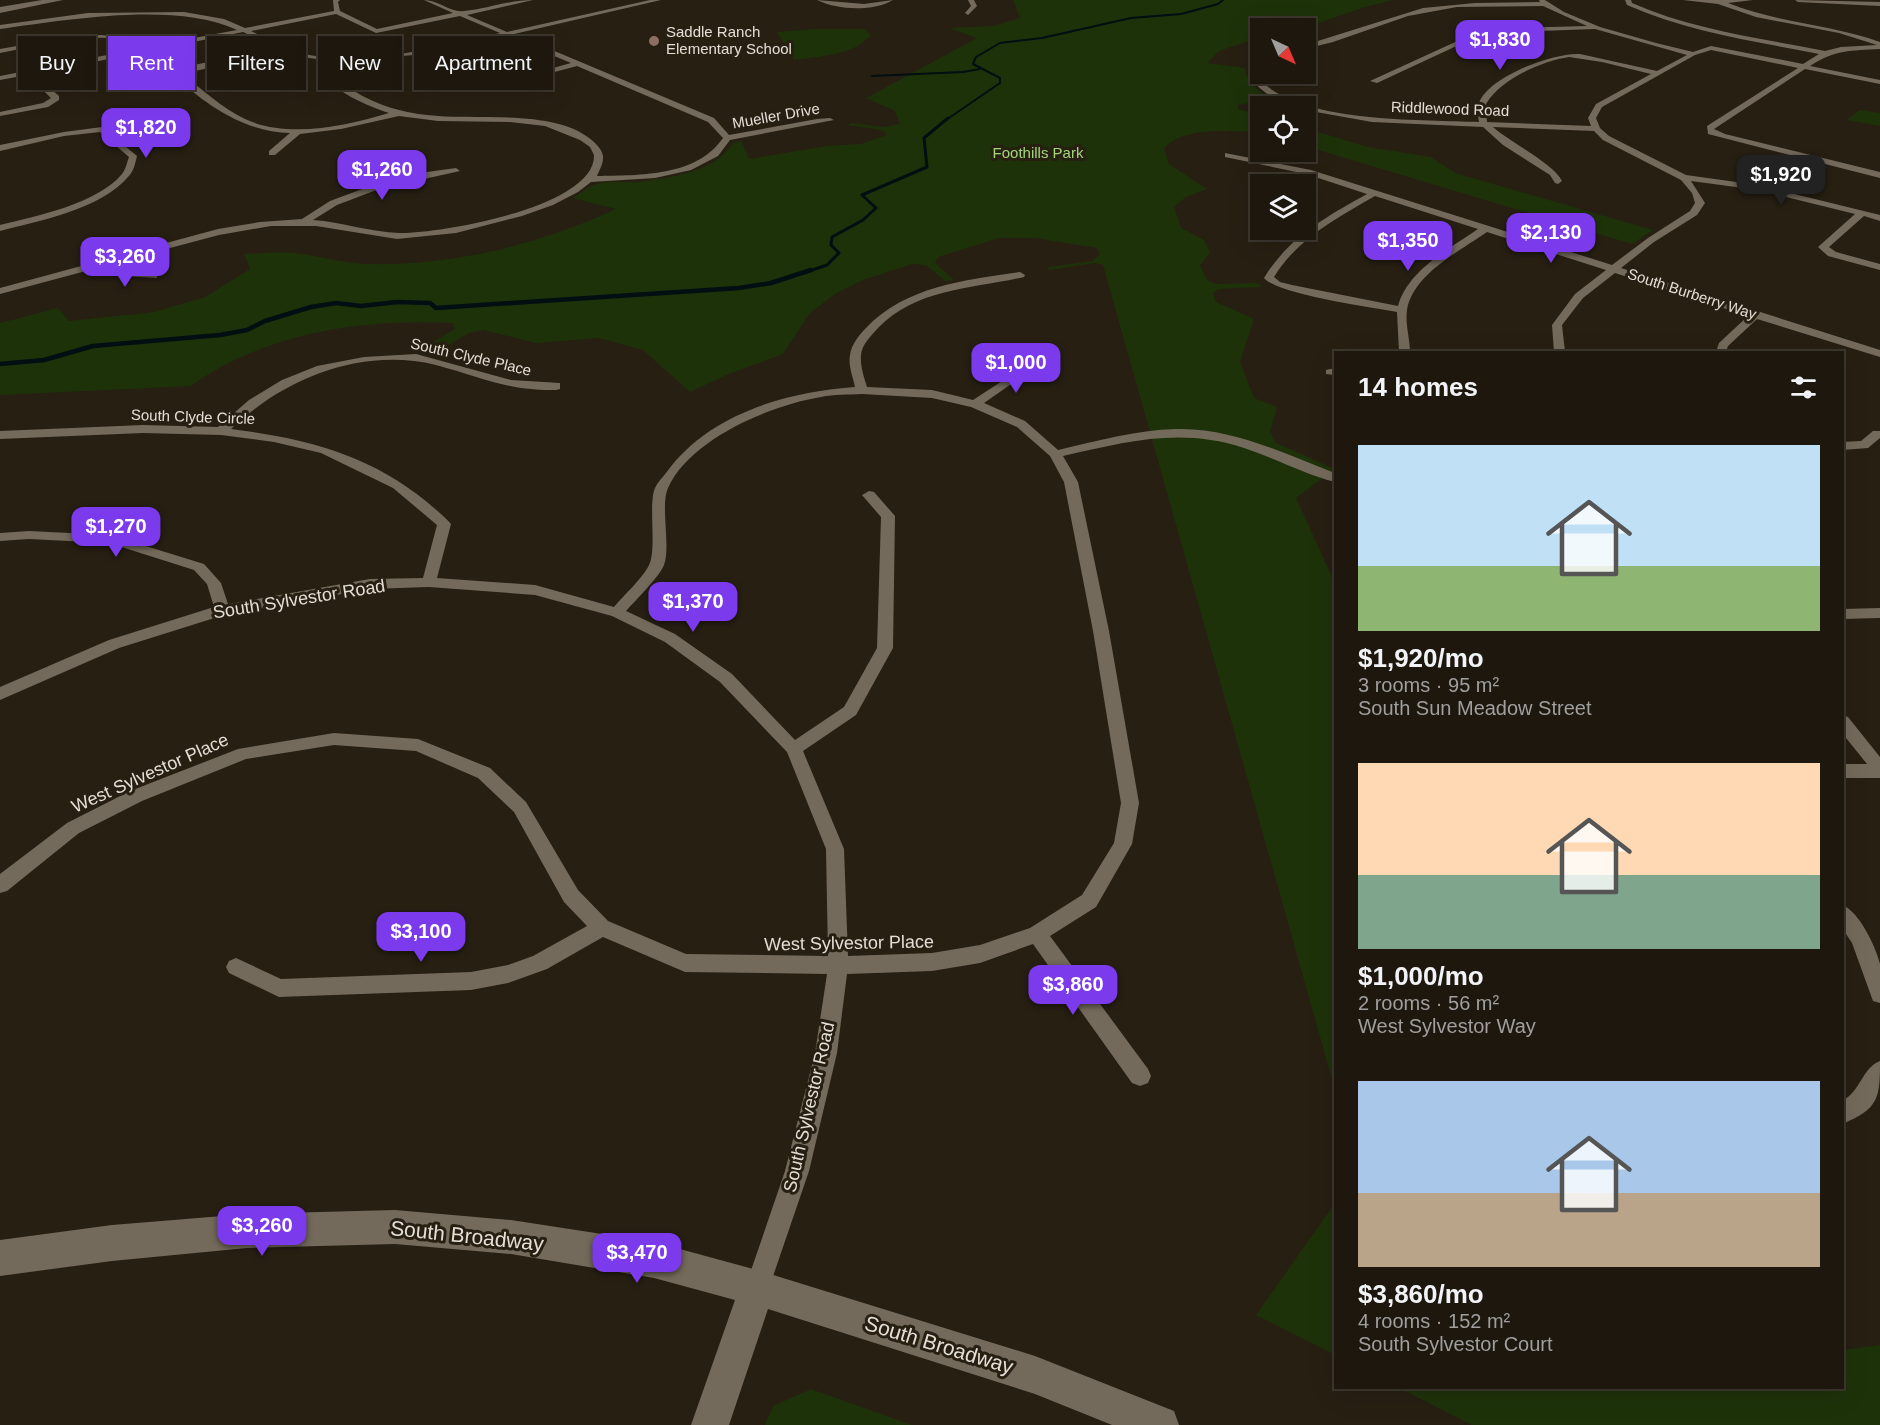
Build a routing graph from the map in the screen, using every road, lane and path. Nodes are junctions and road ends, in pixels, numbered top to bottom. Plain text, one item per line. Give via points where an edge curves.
1 (58, 0) edge
2 (337, 0) edge
3 (427, 0) edge
4 (530, 0) edge
5 (658, 0) edge
6 (820, 0) edge
7 (890, 0) edge
8 (971, 0) edge
9 (1628, 0) edge
10 (1686, 0) edge
11 (1750, 0) edge
12 (1798, 0) edge
13 (1461, 2) edge
14 (1543, 2) edge
15 (1719, 2) junction
16 (1850, 4) junction
17 (1880, 4) edge
18 (0, 10) edge
19 (1870, 11) dead end
20 (337, 12) junction
21 (968, 13) dead end
22 (462, 14) junction
23 (0, 27) edge
24 (1593, 28) junction
25 (246, 30) junction
26 (509, 33) junction
27 (257, 36) edge
28 (496, 36) edge
29 (108, 38) edge
30 (195, 40) edge
31 (1316, 45) edge
32 (1880, 45) edge
33 (0, 51) edge
34 (1693, 54) junction
35 (1825, 54) junction
36 (580, 63) junction
37 (207, 65) edge
38 (1806, 67) junction
39 (553, 70) edge
40 (18, 74) edge
41 (1656, 74) junction
42 (0, 78) edge
43 (1374, 81) dead end
44 (1880, 82) edge
45 (1258, 84) edge
46 (47, 90) edge
47 (346, 90) edge
48 (1274, 96) edge
49 (1316, 110) edge
50 (399, 113) junction
51 (0, 114) edge
52 (830, 120) dead end
53 (1483, 123) junction
54 (1596, 129) junction
55 (299, 130) junction
56 (727, 138) junction
57 (0, 148) edge
58 (272, 153) dead end
59 (1228, 154) dead end
60 (456, 171) dead end
61 (1880, 174) edge
62 (1684, 178) junction
63 (591, 179) junction
64 (1558, 181) dead end
65 (1374, 193) junction
66 (1862, 213) junction
67 (1880, 218) edge
68 (304, 222) junction
69 (1316, 225) edge
70 (0, 228) edge
71 (1485, 229) junction
72 (1299, 240) edge
73 (115, 261) junction
74 (1880, 267) edge
75 (1613, 268) junction
76 (1020, 274) dead end
77 (153, 276) dead end
78 (0, 291) edge
79 (1402, 310) junction
80 (1756, 314) junction
81 (1405, 351) edge
82 (1559, 351) edge
83 (1720, 351) edge
84 (1880, 354) edge
85 (1039, 360) dead end
86 (556, 386) dead end
87 (862, 390) junction
88 (975, 404) junction
89 (220, 431) junction
90 (1877, 434) dead end
91 (0, 435) edge
92 (1844, 446) edge
93 (1055, 454) junction
94 (1334, 478) edge
95 (869, 495) dead end
96 (0, 537) edge
97 (429, 582) junction
98 (222, 609) junction
99 (617, 613) junction
100 (1880, 613) edge
101 (1844, 614) edge
102 (0, 694) edge
103 (1844, 724) edge
104 (794, 749) junction
105 (1880, 770) edge
106 (1844, 771) edge
107 (0, 885) edge
108 (1844, 916) edge
109 (601, 927) junction
110 (1037, 934) junction
111 (838, 965) junction
112 (236, 967) dead end
113 (1880, 994) edge
114 (1880, 1071) edge
115 (1140, 1076) dead end
116 (1844, 1112) edge
117 (0, 1258) edge
118 (757, 1288) junction
119 (710, 1425) edge
120 (1160, 1425) edge

1 - 18 main road
2 - 20 street
3 - 22 street
4 - 22 street
5 - 26 street
6 - 7 street via 863,8
8 - 21 street via 974,6
9 - 35 street via 1629,4 1663,19
10 - 15 street
11 - 15 street
12 - 16 street
13 - 14 street
13 - 31 street via 1404,14
14 - 24 street
15 - 32 street via 1743,12 1840,30
16 - 17 street
16 - 19 street
20 - 22 street via 376,31
20 - 25 street
22 - 26 street
23 - 25 street via 68,17 154,13 203,16
24 - 34 street
24 - 43 street via 1477,34
25 - 27 street
25 - 30 street
26 - 28 street
26 - 36 street
29 - 33 street via 41,43
32 - 35 street
34 - 38 street via 1711,48
34 - 41 street
35 - 38 street
36 - 39 street
36 - 56 street via 711,120
37 - 55 street via 177,74 242,120 270,129
38 - 44 street
38 - 61 street via 1710,128 1711,132
40 - 42 street
41 - 53 street via 1578,56 1561,56 1491,90 1482,104
41 - 54 street via 1599,106 1592,118
45 - 48 street
46 - 51 street via 56,98 45,105
47 - 50 street via 368,103
49 - 53 street, Riddlewood Road via 1372,120
50 - 55 street via 351,125
50 - 63 street via 437,119 552,124 587,140 597,149 599,161
52 - 56 street, Mueller Drive
53 - 54 street, Riddlewood Road
53 - 64 street via 1506,143 1554,173
54 - 62 street
55 - 58 street
56 - 63 street via 717,153 684,168 629,178
57 - 70 street via 102,129 133,156 124,176 92,197
59 - 65 street, South Burberry Way via 1308,172
60 - 68 street via 438,171 346,197 311,214
62 - 66 street via 1755,185
62 - 75 street via 1700,203 1694,213
63 - 68 street via 540,207 482,225 436,233 409,236
65 - 69 street
65 - 71 street, South Burberry Way
66 - 67 street
66 - 74 street via 1823,246 1832,254
68 - 73 street via 247,226
71 - 75 street, South Burberry Way
71 - 79 street via 1431,267 1406,295
72 - 79 street via 1269,278 1276,284
73 - 77 street via 129,274
73 - 78 street
75 - 80 street, South Burberry Way
75 - 82 street via 1579,296 1557,325
76 - 87 street via 898,305 874,325 855,356
79 - 81 street
80 - 83 street
80 - 84 street, South Burberry Way
85 - 88 street
86 - 89 street, South Clyde Place via 525,386 423,359 398,356 354,361 321,367 285,381 255,400
87 - 88 street, West Sylvestor Place via 932,394
87 - 99 street, West Sylvestor Place via 821,393 781,403 704,440 661,489 657,565
88 - 93 street, West Sylvestor Place via 1021,424
89 - 91 street, South Clyde Circle via 143,429
89 - 97 street, South Clyde Circle via 325,450 398,484 444,524
90 - 92 street via 1864,445
93 - 94 street via 1155,433 1180,432 1256,446
93 - 110 street, West Sylvestor Place via 1071,482 1130,803 1123,844 1089,901
95 - 104 street via 888,516 885,648 850,711
96 - 98 street via 110,539 199,567 214,583
97 - 98 street, South Sylvestor Road via 370,584
97 - 99 street, South Sylvestor Road via 535,590
98 - 102 street, South Sylvestor Road via 114,644
99 - 104 street, South Sylvestor Road via 670,638 726,678
100 - 101 street
103 - 105 street
104 - 111 street, South Sylvestor Road via 835,849
105 - 106 street
107 - 109 street, West Sylvestor Place via 74,828 136,796 244,753 334,739 418,745 484,774 520,807 571,896
108 - 113 street via 1861,939
109 - 111 street, West Sylvestor Place via 685,963
109 - 112 street via 560,955 502,977 471,981 279,988
110 - 111 street, West Sylvestor Place via 980,954 932,963
110 - 115 street
111 - 118 street, South Sylvestor Road via 826,1053 797,1171
114 - 116 street via 1862,1103
117 - 118 main road, South Broadway via 236,1232 395,1227 511,1237 654,1260
118 - 119 main road
118 - 120 main road, South Broadway via 1035,1375

